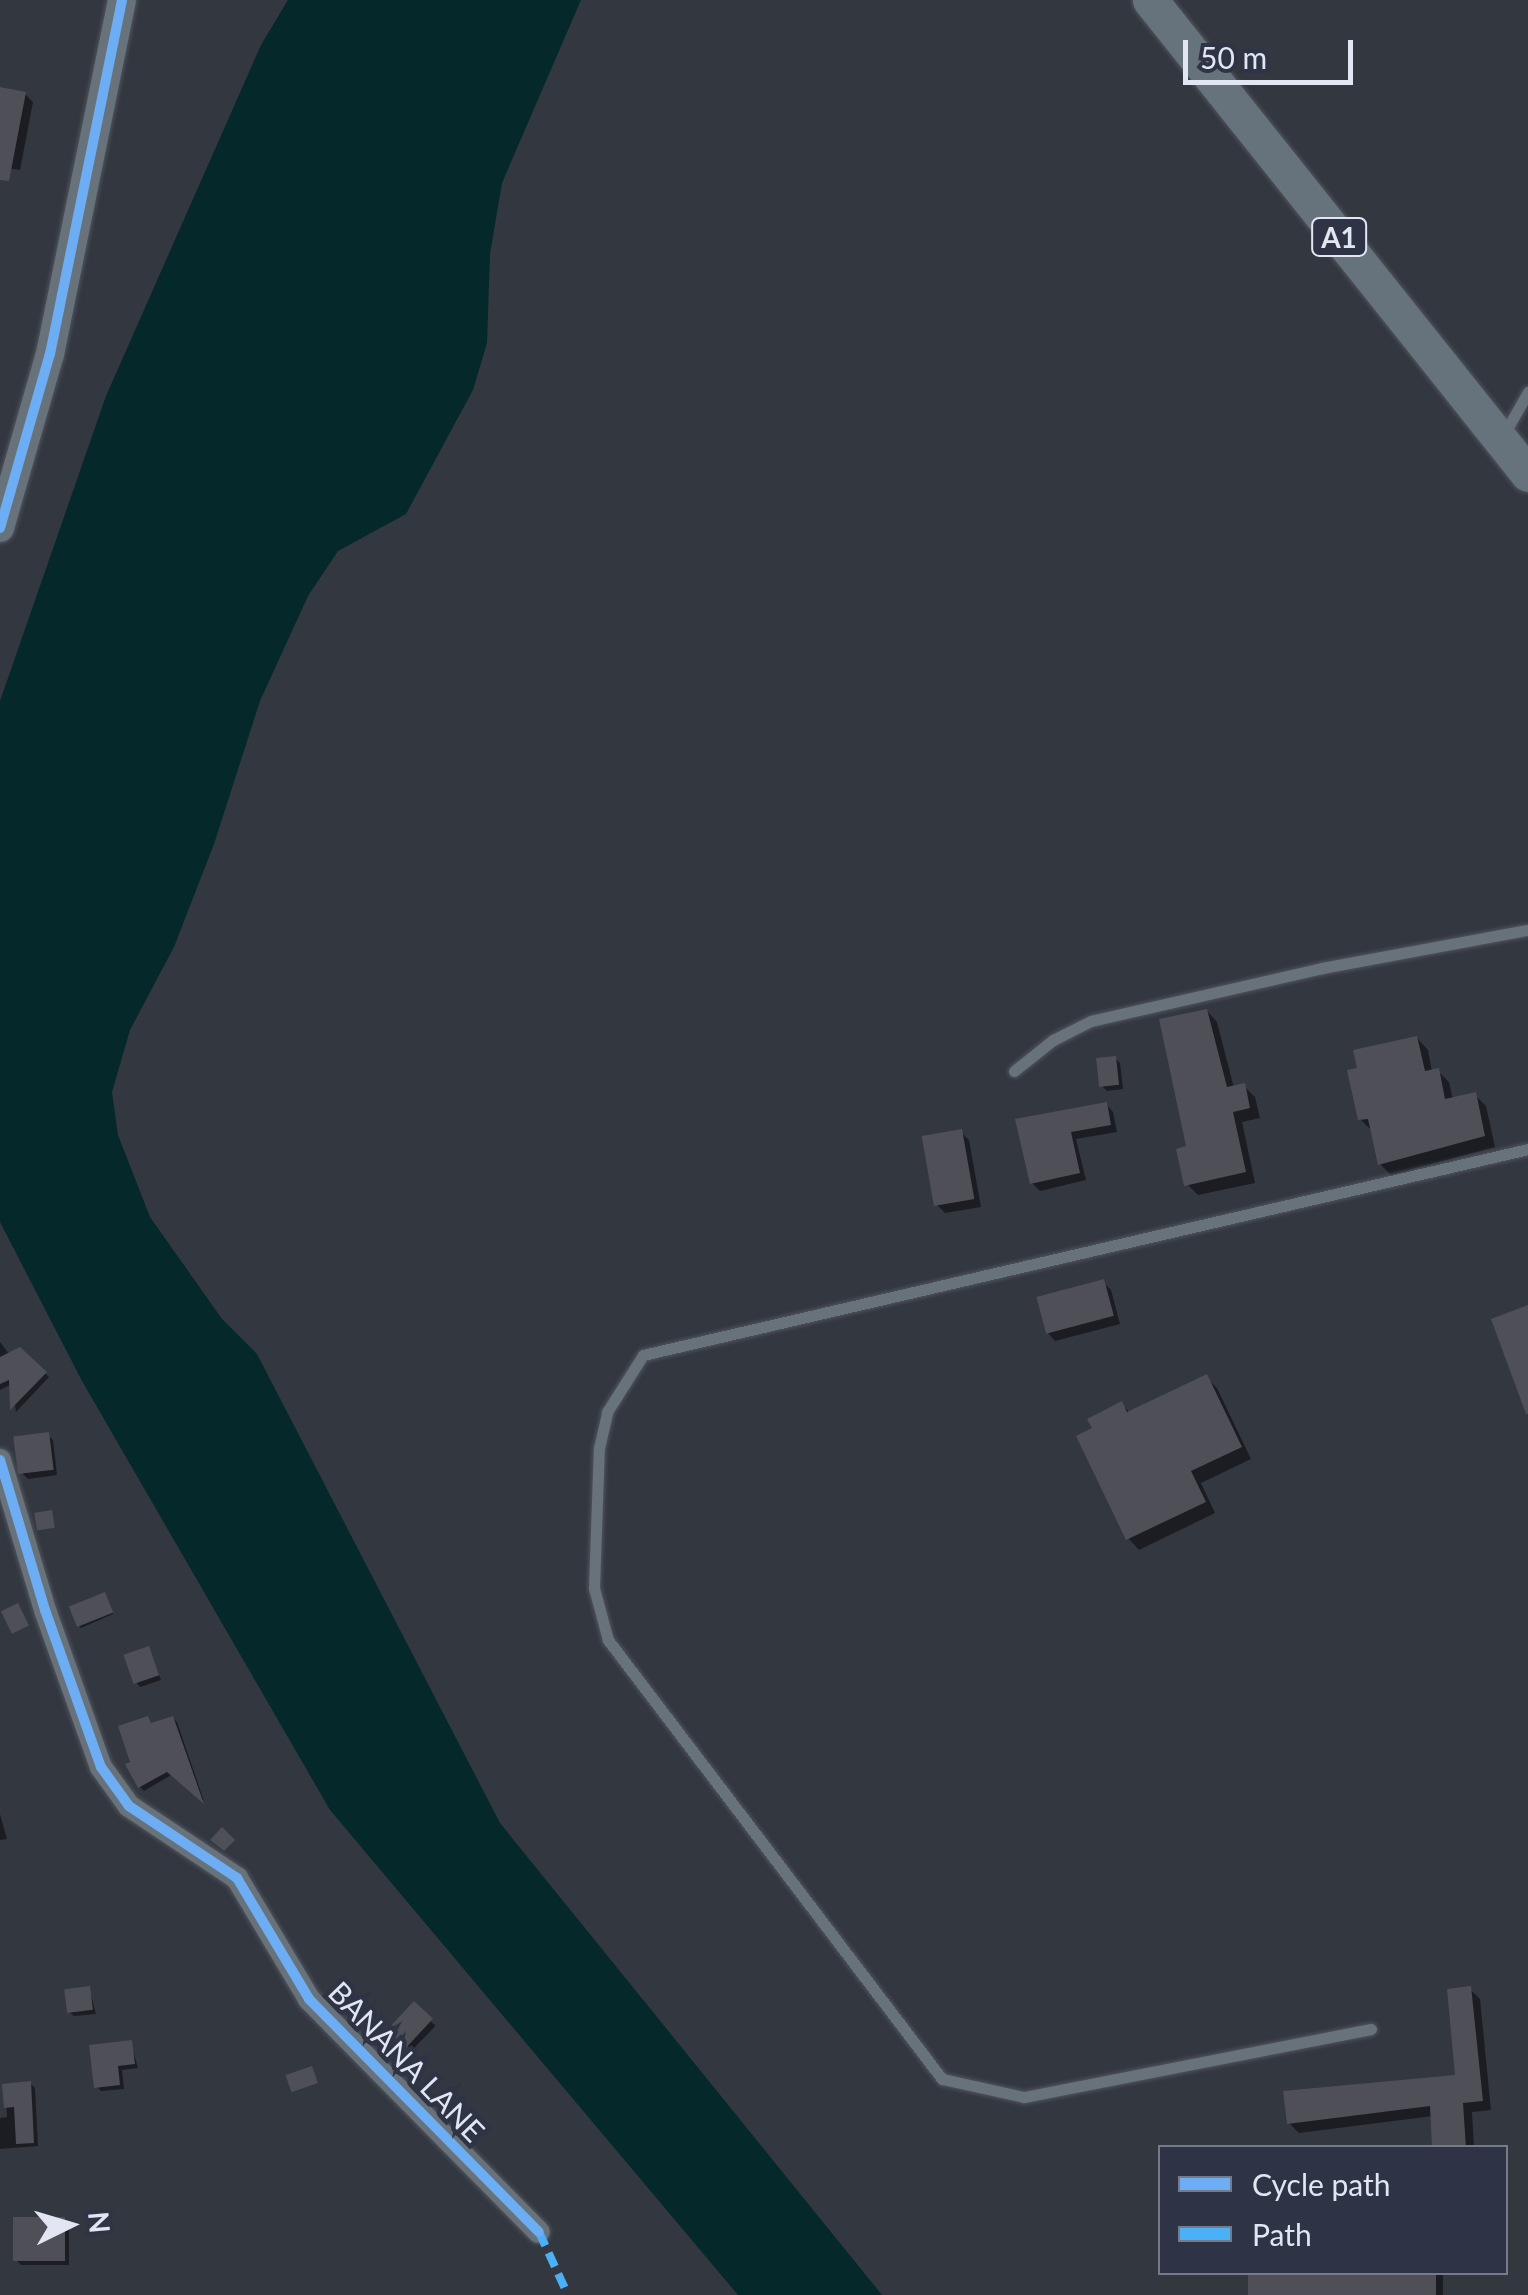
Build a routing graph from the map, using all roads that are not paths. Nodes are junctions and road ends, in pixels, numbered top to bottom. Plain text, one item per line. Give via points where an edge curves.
1 (122, 0) edge
2 (1150, 0) edge
3 (1528, 392) edge
4 (1501, 440) junction
5 (1528, 474) edge
6 (1, 521) edge
7 (1528, 930) edge
8 (1014, 1071) dead end
9 (1528, 1149) edge
10 (0, 1460) edge
11 (1370, 2029) dead end
12 (539, 2232) dead end

1 - 6 street via 50,354
2 - 4 main road, A1
3 - 4 lane
4 - 5 main road, A1
7 - 8 lane via 1091,1021
9 - 11 lane via 643,1354 607,1412 599,1448 594,1588 608,1640 942,2079 1024,2097
10 - 12 street, BANANA LANE via 101,1767 129,1806 238,1878 309,1999

